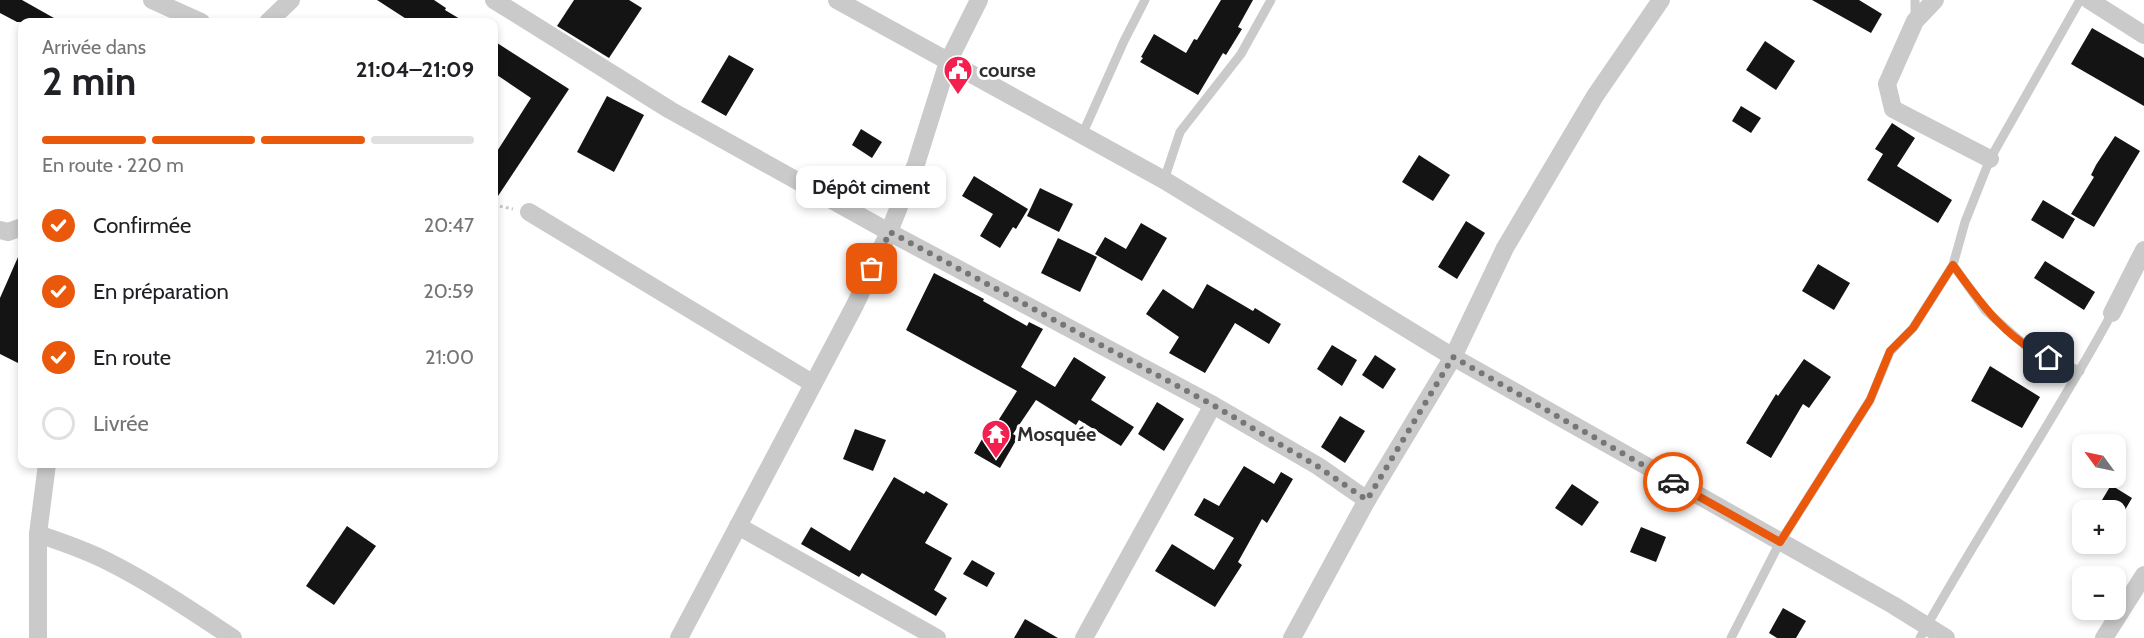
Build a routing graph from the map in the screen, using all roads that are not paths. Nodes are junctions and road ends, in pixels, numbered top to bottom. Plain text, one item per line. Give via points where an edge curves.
1 (152, 0) edge
2 (291, 0) edge
3 (494, 0) edge
4 (837, 0) edge
5 (979, 0) edge
6 (1145, 0) edge
7 (1271, 0) edge
8 (1661, 0) edge
9 (1915, 0) edge
10 (1935, 0) edge
11 (2080, 0) edge
12 (2089, 0) edge
13 (192, 18) edge
14 (272, 18) edge
15 (1916, 21) junction
16 (2144, 35) edge
17 (948, 62) junction
18 (1082, 135) junction
19 (1990, 159) junction
20 (1164, 180) junction
21 (530, 212) dead end
22 (18, 228) edge
23 (0, 230) edge
24 (890, 232) junction
25 (2144, 250) edge
26 (1953, 265) junction
27 (2112, 313) joint
28 (1453, 357) junction
29 (2080, 371) junction
30 (812, 383) junction
31 (1213, 405) junction
32 (46, 468) edge
33 (1367, 500) junction
34 (738, 526) junction
35 (38, 534) junction
36 (1780, 542) junction
37 (2144, 575) edge
38 (1923, 632) edge
39 (38, 638) edge
40 (233, 638) edge
41 (680, 638) edge
42 (937, 638) edge
43 (1084, 638) edge
44 (1292, 638) edge
45 (1731, 638) edge
46 (1946, 638) edge
47 (2104, 638) edge

1 - 13 street
2 - 14 street
3 - 24 street via 670,110
4 - 17 street
5 - 17 street
6 - 18 lane
7 - 20 lane via 1241,54 1180,132
8 - 28 street via 1595,96 1505,248
9 - 15 lane
10 - 15 street
11 - 19 lane
12 - 16 street
15 - 19 street via 1887,84 1893,109
17 - 18 street
17 - 24 street
18 - 20 street
19 - 26 lane
20 - 28 street
21 - 30 street
22 - 23 street
24 - 30 street
24 - 31 street
25 - 27 street
26 - 29 lane via 1985,310 2033,352
26 - 36 lane via 1913,328 1890,351 1870,400
27 - 29 lane
28 - 33 street
28 - 36 street
29 - 38 lane
30 - 34 street
31 - 33 street
31 - 43 street
32 - 35 street
33 - 44 street
34 - 41 street
34 - 42 street
35 - 39 street
35 - 40 street via 108,561
36 - 38 street
36 - 45 lane
37 - 47 street
38 - 46 street

